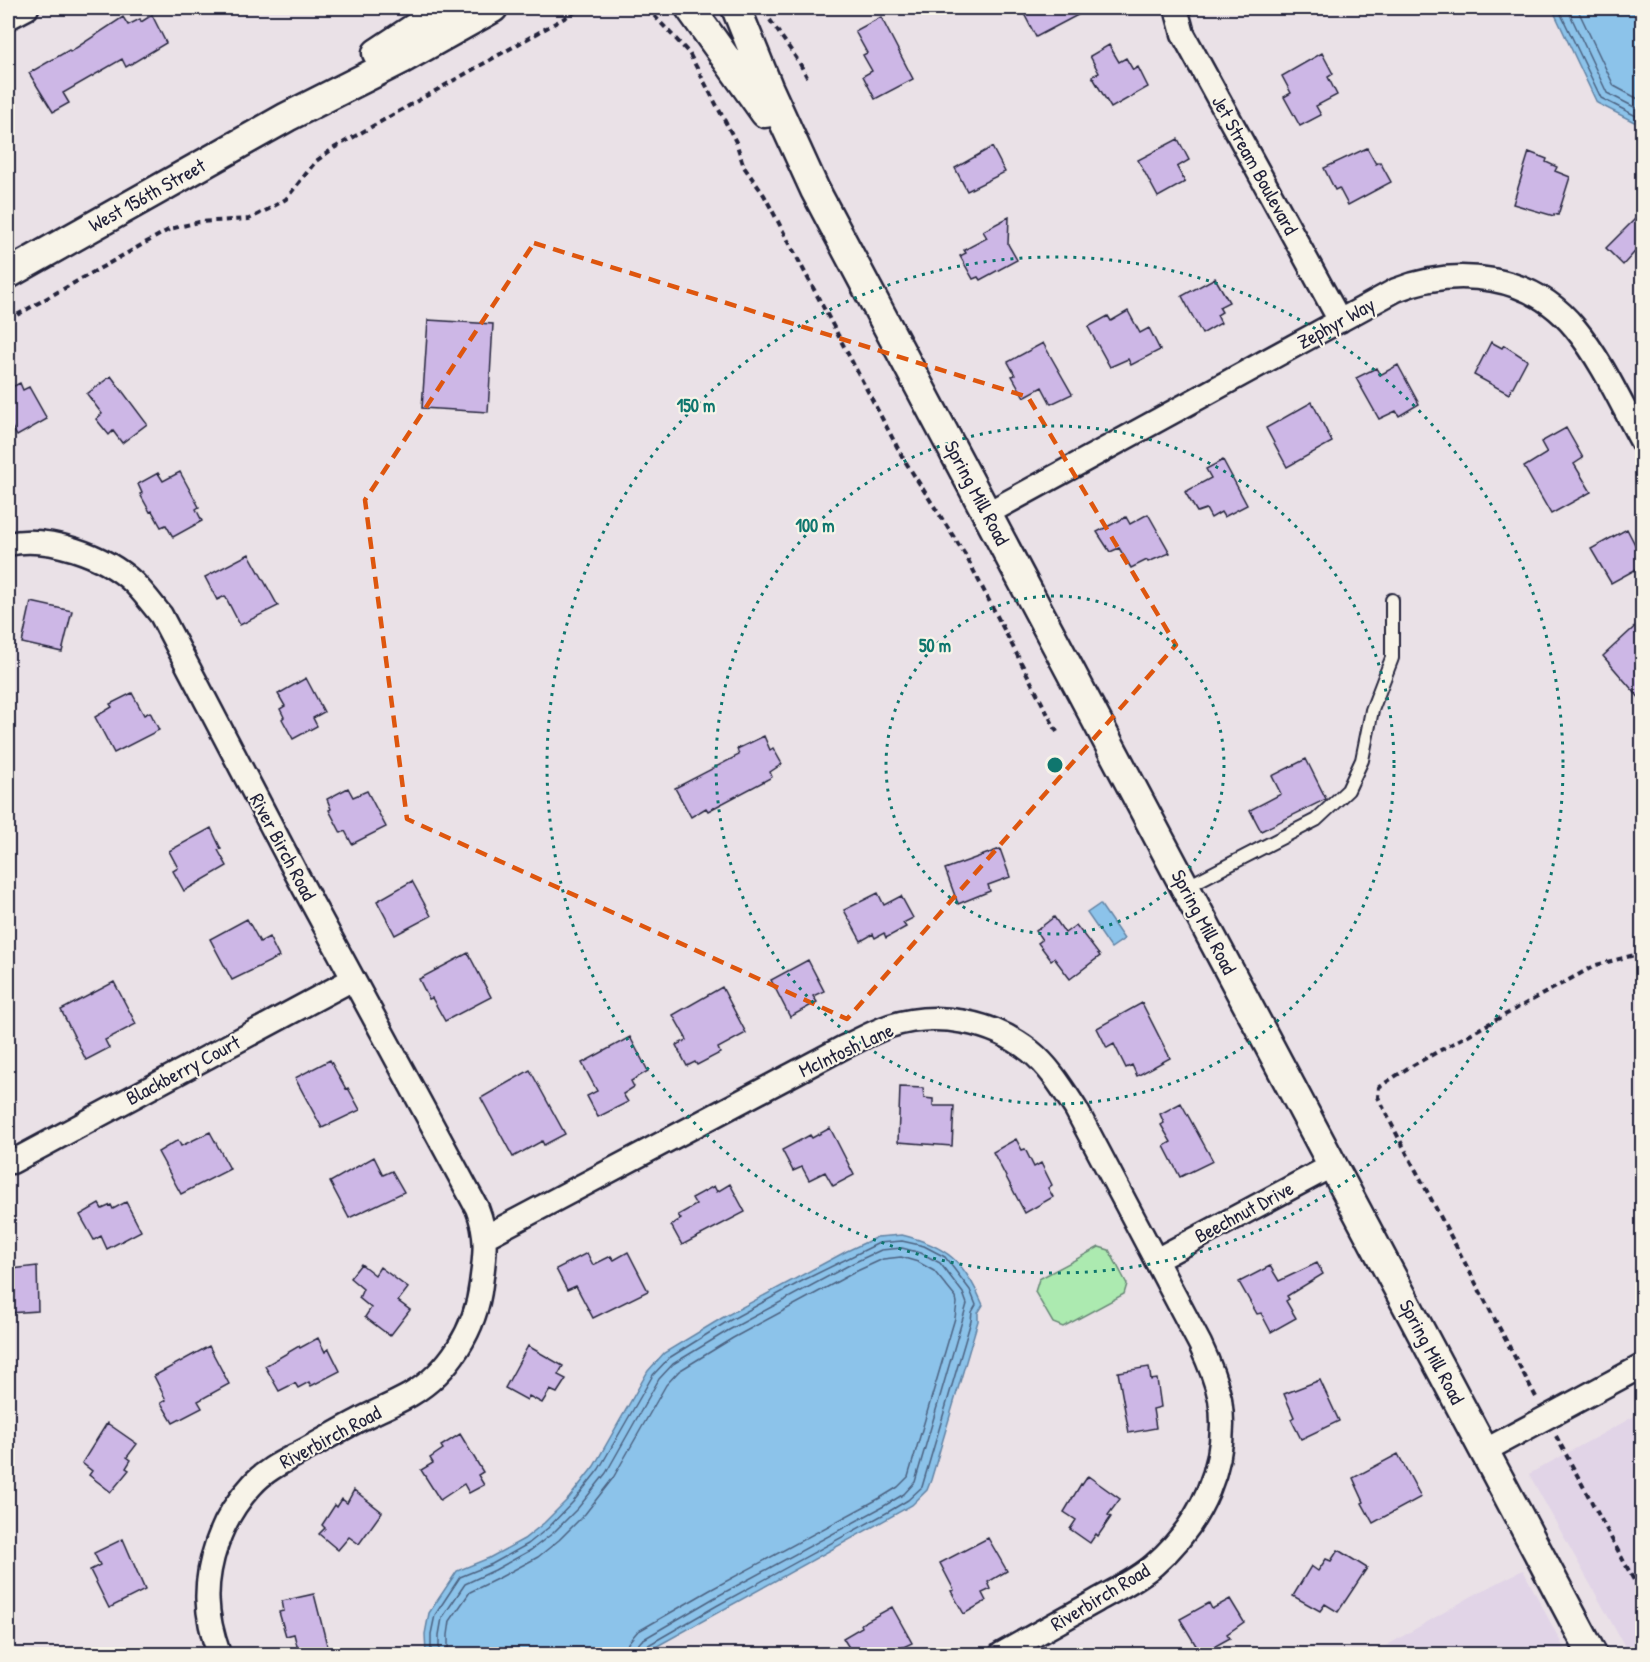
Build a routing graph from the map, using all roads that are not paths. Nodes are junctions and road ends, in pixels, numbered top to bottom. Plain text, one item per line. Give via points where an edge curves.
1 (27, 8) edge
2 (445, 8) edge
3 (493, 8) edge
4 (690, 8) edge
5 (736, 8) edge
6 (1176, 8) edge
7 (8, 18) edge
8 (287, 117) junction
9 (815, 190) junction
10 (8, 274) edge
11 (1340, 321) junction
12 (1642, 442) edge
13 (988, 513) junction
14 (8, 544) edge
15 (1392, 600) dead end
16 (1185, 887) junction
17 (353, 979) junction
18 (12, 1162) dead end
19 (1333, 1165) junction
20 (485, 1237) junction
21 (1156, 1260) junction
22 (1642, 1366) edge
23 (1484, 1451) junction
24 (219, 1654) edge
25 (1000, 1654) edge
26 (1592, 1654) edge

1 - 7 street
2 - 8 street, West 156th Street
3 - 8 street, West 156th Street
4 - 9 street, Spring Mill Road via 749,88
5 - 9 street, Spring Mill Road
6 - 11 street, Jet Stream Boulevard via 1183,34
8 - 10 street, West 156th Street
9 - 13 street, Spring Mill Road
11 - 12 street, Zephyr Way via 1418,281 1446,276 1507,282 1556,309 1573,325 1589,346
11 - 13 street, Zephyr Way
13 - 16 street, Spring Mill Road
14 - 17 street, River Birch Road via 42,543 93,556 132,581 161,615
15 - 16 lane via 1392,658 1372,710 1362,760 1348,790 1316,820
16 - 19 street, Spring Mill Road
17 - 18 street, Blackberry Court
17 - 20 street, River Birch Road via 477,1208
19 - 21 street, Beechnut Drive
19 - 23 street, Spring Mill Road
20 - 21 street, McIntosh Lane via 844,1047 890,1026 943,1018 976,1024 1004,1036 1030,1051 1051,1073 1076,1109
20 - 24 street, Riverbirch Road via 474,1318 459,1347 438,1374 412,1394 272,1468 252,1484 235,1508 213,1554 207,1583 207,1612
21 - 25 street, Riverbirch Road via 1204,1353 1220,1400 1217,1466 1206,1499 1183,1535 1153,1566 1128,1584
22 - 23 street
23 - 26 street, Spring Mill Road

